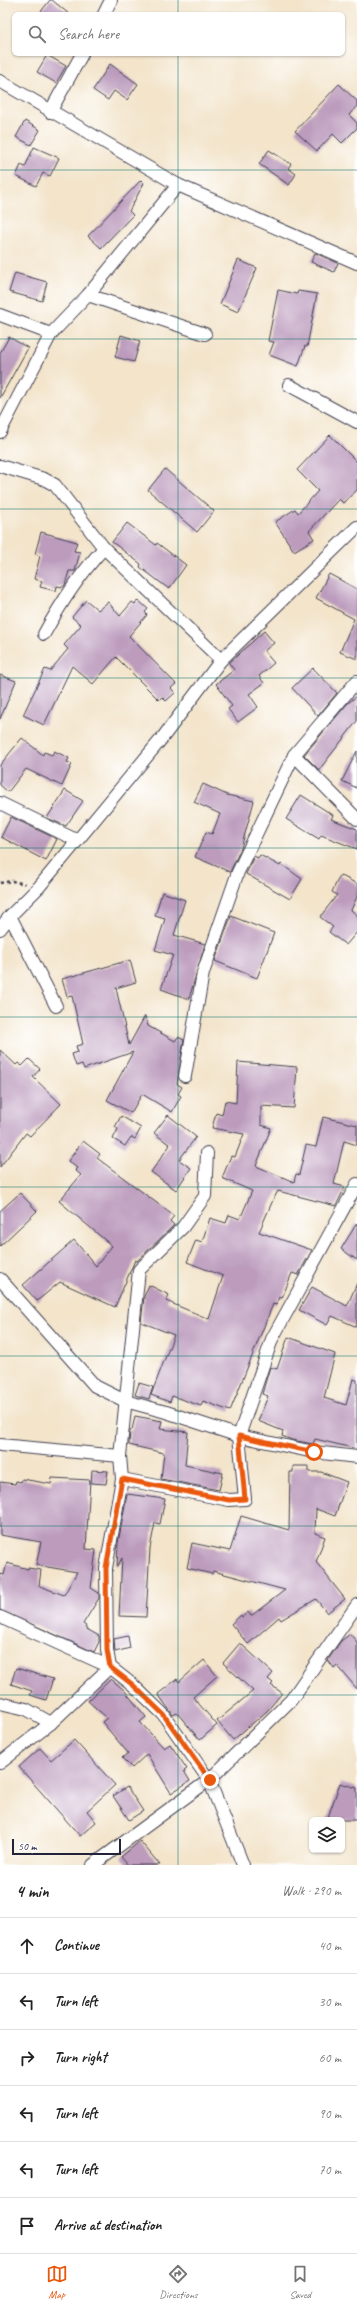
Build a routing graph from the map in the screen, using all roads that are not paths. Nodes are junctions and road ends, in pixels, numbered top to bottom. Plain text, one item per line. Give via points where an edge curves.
1 (112, 0) edge
2 (105, 12) edge
3 (81, 56) edge
4 (0, 81) edge
5 (50, 112) junction
6 (178, 185) junction
7 (357, 263) edge
8 (88, 295) junction
9 (0, 315) edge
10 (51, 334) junction
11 (205, 334) dead end
12 (289, 385) dead end
13 (357, 422) edge
14 (0, 432) edge
15 (0, 466) edge
16 (357, 527) edge
17 (104, 548) junction
18 (44, 634) dead end
19 (221, 660) junction
20 (357, 681) edge
21 (294, 756) junction
22 (0, 803) edge
23 (357, 818) edge
24 (76, 840) junction
25 (10, 916) junction
26 (0, 930) edge
27 (56, 1006) dead end
28 (185, 1076) dead end
29 (206, 1153) dead end
30 (357, 1184) edge
31 (0, 1279) edge
32 (125, 1401) junction
33 (239, 1436) junction
34 (0, 1445) edge
35 (120, 1456) junction
36 (357, 1457) edge
37 (122, 1479) junction
38 (357, 1605) edge
39 (0, 1617) edge
40 (110, 1667) junction
41 (0, 1703) edge
42 (51, 1723) junction
43 (0, 1763) edge
44 (210, 1780) junction
45 (93, 1865) edge
46 (243, 1865) edge

1 - 2 street
3 - 5 street
4 - 5 street
5 - 6 street
6 - 7 street
6 - 8 street
8 - 10 street
8 - 11 street
9 - 10 street
10 - 14 street
12 - 13 street
15 - 17 street via 44,479 55,485
16 - 19 street
17 - 18 street via 68,592
17 - 19 street
19 - 24 street via 163,737
20 - 21 street
21 - 23 street
21 - 28 street via 238,872 203,973
22 - 24 street
24 - 25 street via 39,887
25 - 26 street
25 - 27 street
29 - 32 street via 205,1196 183,1227 139,1270
30 - 33 street via 272,1339
31 - 32 street via 95,1386
32 - 33 street
32 - 35 street
33 - 36 street via 314,1452
33 - 37 street via 245,1499 229,1500
34 - 35 street
35 - 37 street
37 - 40 street via 106,1568 107,1650
38 - 44 street via 291,1700
39 - 40 street
40 - 42 street
40 - 44 street via 163,1714
41 - 42 street via 26,1709
42 - 43 street
44 - 45 street
44 - 46 street

